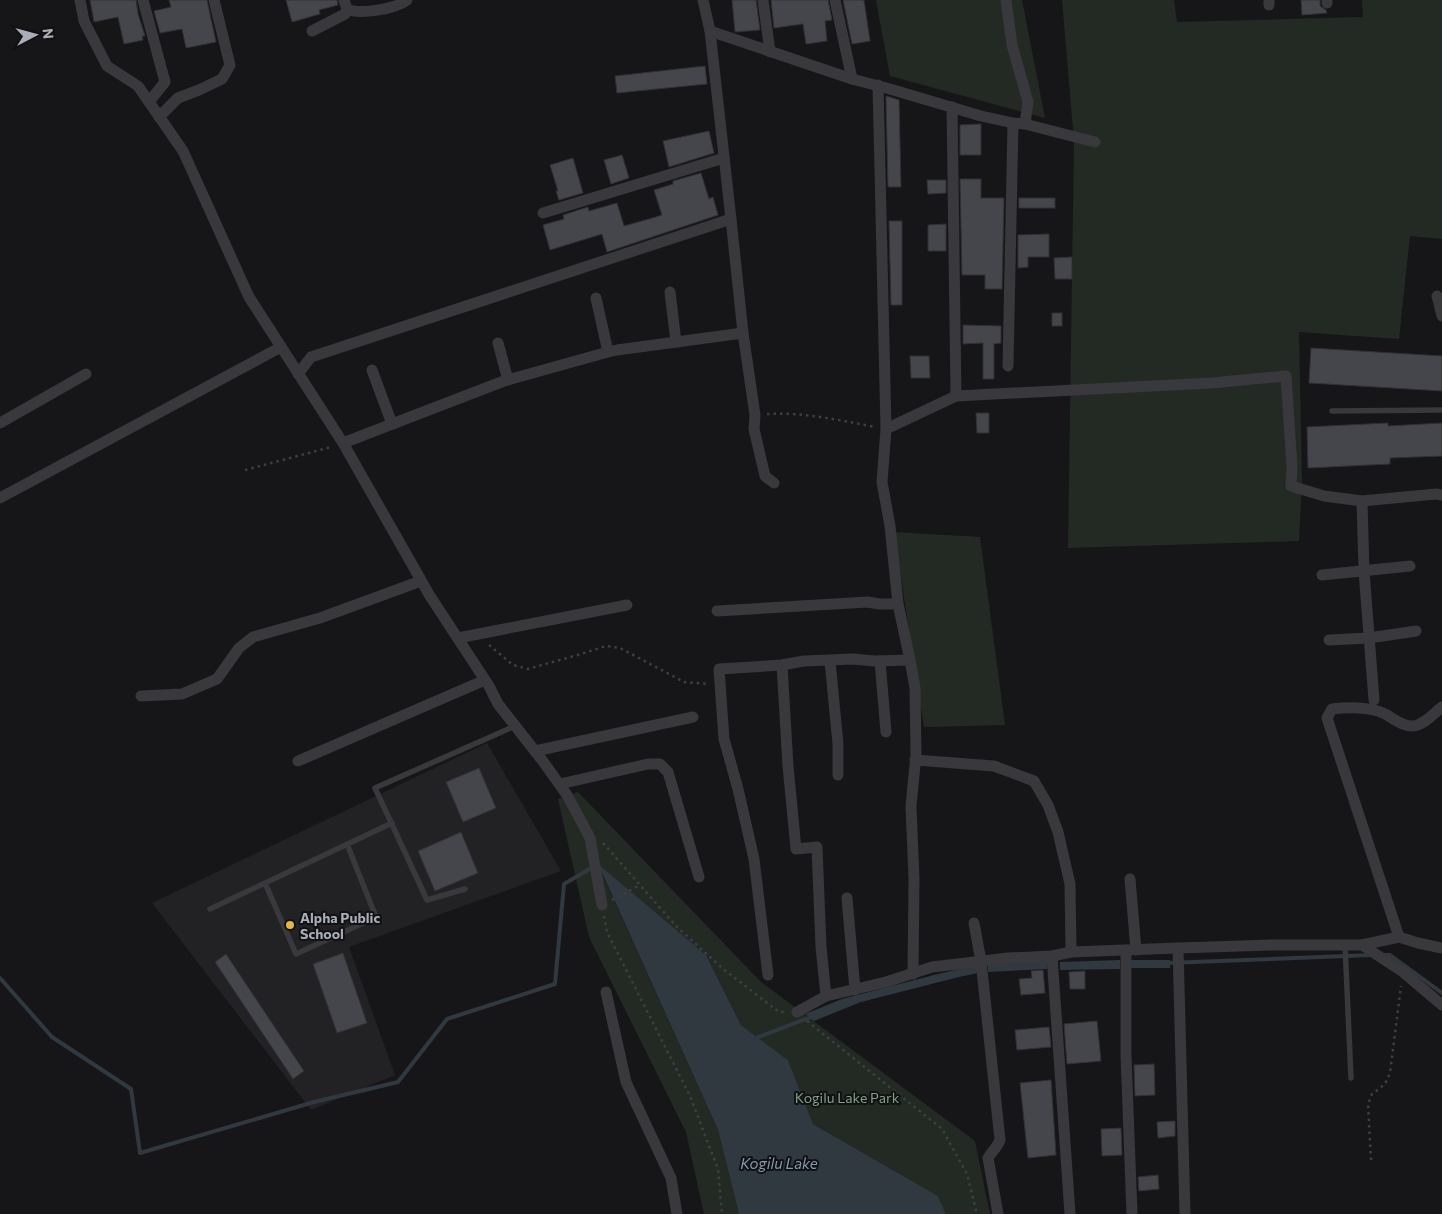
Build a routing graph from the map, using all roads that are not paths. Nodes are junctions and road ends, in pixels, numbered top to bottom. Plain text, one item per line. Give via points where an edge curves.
1 (80, 0) edge
2 (144, 0) edge
3 (214, 0) edge
4 (406, 0) edge
5 (703, 0) edge
6 (763, 0) edge
7 (835, 0) edge
8 (1006, 0) edge
9 (346, 4) edge
10 (312, 31) dead end
11 (710, 31) junction
12 (770, 52) junction
13 (852, 79) junction
14 (878, 85) junction
15 (149, 102) junction
16 (952, 107) junction
17 (159, 117) junction
18 (1012, 123) junction
19 (1025, 124) junction
20 (1096, 142) dead end
21 (724, 158) junction
22 (544, 213) dead end
23 (731, 219) junction
24 (670, 292) dead end
25 (1437, 296) dead end
26 (596, 298) dead end
27 (1442, 316) edge
28 (743, 333) junction
29 (676, 342) junction
30 (498, 343) dead end
31 (281, 347) junction
32 (608, 352) junction
33 (1008, 366) dead end
34 (372, 370) dead end
35 (86, 374) dead end
36 (298, 374) junction
37 (508, 380) junction
38 (956, 396) junction
39 (1442, 410) edge
40 (1332, 411) dead end
41 (0, 424) edge
42 (392, 424) junction
43 (886, 429) junction
44 (343, 443) junction
45 (774, 483) dead end
46 (1442, 495) edge
47 (0, 498) edge
48 (1362, 502) junction
49 (1410, 566) dead end
50 (1364, 571) junction
51 (1322, 575) dead end
52 (421, 581) junction
53 (898, 604) junction
54 (627, 605) dead end
55 (717, 611) dead end
56 (1416, 631) dead end
57 (458, 638) junction
58 (1369, 638) junction
59 (1329, 640) dead end
60 (880, 660) junction
61 (910, 660) junction
62 (830, 661) junction
63 (782, 665) junction
64 (485, 680) junction
65 (140, 696) dead end
66 (1374, 700) dead end
67 (1442, 707) edge
68 (693, 717) dead end
69 (515, 726) junction
70 (886, 732) dead end
71 (535, 751) junction
72 (915, 760) junction
73 (298, 761) dead end
74 (838, 775) dead end
75 (560, 784) junction
76 (392, 823) junction
77 (347, 844) junction
78 (699, 877) dead end
79 (1130, 879) dead end
80 (265, 883) junction
81 (464, 889) dead end
82 (847, 898) dead end
83 (602, 905) road end
84 (210, 909) dead end
85 (974, 923) dead end
86 (1399, 937) junction
87 (1345, 945) junction
88 (1362, 945) junction
89 (1178, 948) junction
90 (1442, 948) edge
91 (1131, 950) junction
92 (1071, 952) junction
93 (1052, 956) junction
94 (981, 962) junction
95 (913, 974) junction
96 (768, 976) dead end
97 (855, 990) junction
98 (606, 992) dead end
99 (826, 996) junction
100 (1442, 1005) edge
101 (796, 1012) dead end
102 (1351, 1078) dead end
103 (677, 1214) edge
104 (998, 1214) edge
105 (1070, 1214) edge
106 (1132, 1214) edge
107 (1185, 1214) edge

1 - 15 street via 84,21 108,66 138,86
2 - 15 street via 165,82
3 - 17 street via 230,65 222,79 178,98
4 - 9 street via 400,5 361,12 353,12
5 - 11 street
6 - 12 street
7 - 13 street
8 - 19 street via 1012,46 1028,102
9 - 10 street via 342,16
11 - 12 street
11 - 21 street
12 - 13 street
13 - 14 street
14 - 16 street
14 - 43 street
15 - 17 street
16 - 18 street
16 - 38 street
17 - 31 street via 183,151 249,297
18 - 19 street
18 - 33 street
19 - 20 street
21 - 22 street
21 - 23 street
23 - 28 street
23 - 36 street via 311,358
24 - 29 street
25 - 27 street
26 - 32 street
28 - 29 street
28 - 45 street via 755,415 754,429 765,476
29 - 32 street
30 - 37 street
31 - 36 street
31 - 47 street
32 - 37 street
34 - 42 street
35 - 41 street
36 - 44 street
37 - 42 street
38 - 43 street
38 - 48 street via 1211,384 1286,376 1292,486 1324,496
39 - 40 lane
42 - 44 street
43 - 53 street via 882,482
44 - 52 street
46 - 48 street
48 - 50 street
49 - 50 street
50 - 51 street
50 - 58 street
52 - 57 street
52 - 65 street via 320,618 252,637 239,648 217,679 182,694
53 - 55 street via 868,602
53 - 61 street
54 - 57 street
56 - 58 street
57 - 64 street
58 - 59 street
58 - 66 street
60 - 61 street
60 - 62 street
60 - 70 street
61 - 72 street via 915,688
62 - 63 street
62 - 74 street
63 - 96 street via 719,669 724,739 754,859
63 - 99 street via 796,850 817,848
64 - 69 street
64 - 73 street
67 - 86 street via 1424,722 1412,726 1382,712 1344,707 1332,709 1327,718
68 - 71 street
69 - 71 street
69 - 76 lane via 375,788
71 - 75 street
72 - 92 street via 994,766 1034,781 1052,814 1070,884
72 - 95 street via 911,806
75 - 78 street via 660,764 668,772
75 - 83 street via 590,838
76 - 77 lane
76 - 81 lane via 428,900
77 - 80 lane
77 - 80 lane via 376,917 296,954
79 - 91 street
80 - 84 lane
82 - 97 street
85 - 94 street
86 - 88 street
86 - 90 street
87 - 88 street
87 - 89 street
87 - 102 lane
88 - 100 street via 1403,972
89 - 91 street
89 - 107 street
91 - 92 street
91 - 106 street via 1126,1056
92 - 93 street
93 - 94 street
93 - 105 street
94 - 95 street via 932,968
94 - 104 street via 1000,1140 988,1158
95 - 97 street
97 - 99 street
98 - 103 street via 626,1082 671,1178
99 - 101 street

